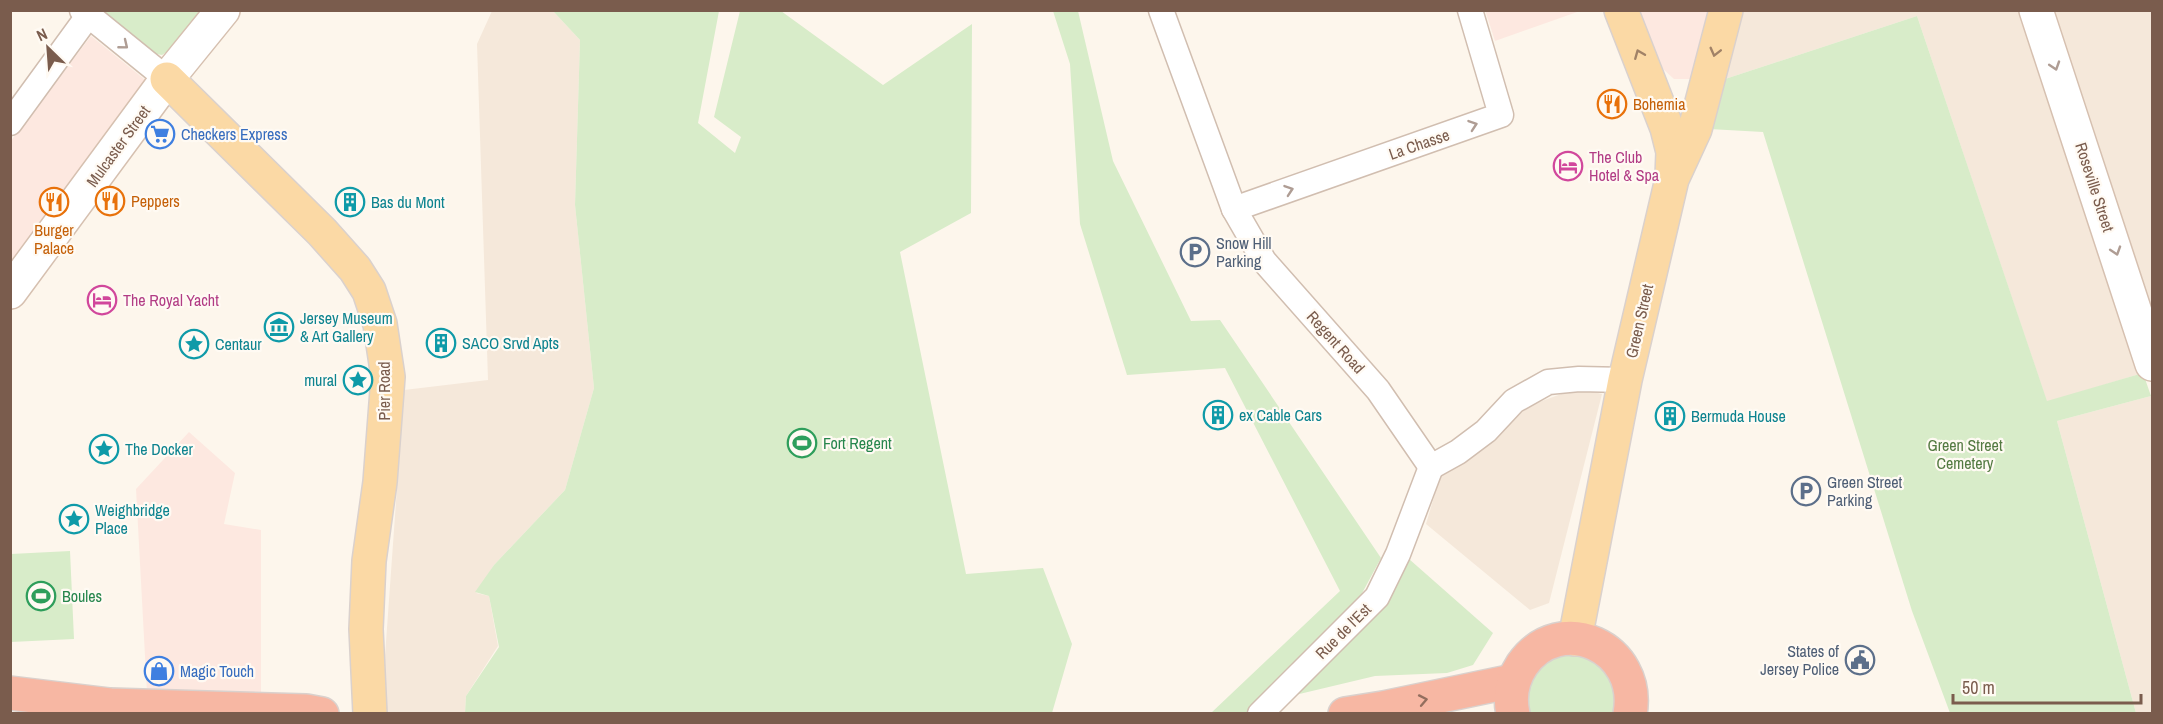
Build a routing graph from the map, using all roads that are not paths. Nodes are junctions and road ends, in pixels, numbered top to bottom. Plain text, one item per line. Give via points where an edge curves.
1 (223, 10) edge
2 (1161, 10) edge
3 (1470, 10) edge
4 (1621, 10) edge
5 (1726, 10) edge
6 (2036, 10) edge
7 (85, 13) edge
8 (167, 79) junction
9 (1705, 93) junction
10 (18, 96) edge
11 (1656, 97) junction
12 (10, 123) edge
13 (1672, 179) junction
14 (1234, 209) junction
15 (12, 285) edge
16 (2152, 364) edge
17 (1625, 380) junction
18 (1431, 467) junction
19 (1575, 639) junction
20 (10, 681) edge
21 (1513, 681) junction
22 (10, 693) edge
23 (56, 699) junction
24 (1639, 709) edge
25 (322, 714) edge
26 (370, 714) edge
27 (1260, 714) edge
28 (1345, 714) edge
29 (1513, 714) edge

1 - 8 main road, Mulcaster Street
2 - 14 street, Regent Road
14 -> 3 street, La Chasse via 1501,115
11 -> 4 main road
5 -> 9 main road, Green Street
6 -> 16 main road, Roseville Street
7 -> 8 street
7 - 10 street
8 - 15 main road, Mulcaster Street
8 - 26 main road, Pier Road via 355,269 369,291 380,324 388,377 369,561 366,628
9 - 11 main road via 1673,104
9 - 13 main road, Green Street via 1695,129
10 - 12 street
11 - 13 main road via 1673,152
13 - 17 main road, Green Street
14 - 18 street, Regent Road via 1264,261 1378,390
17 - 18 street via 1548,382 1514,401 1486,431
17 - 19 main road, Green Street
18 - 27 street, Rue de l'Est via 1377,597
19 - 21 highway via 1564,639 1534,651
19 - 24 highway via 1604,648 1619,661
20 - 23 highway via 33,684
28 -> 21 highway
21 - 29 highway
22 - 23 highway
23 - 25 highway

